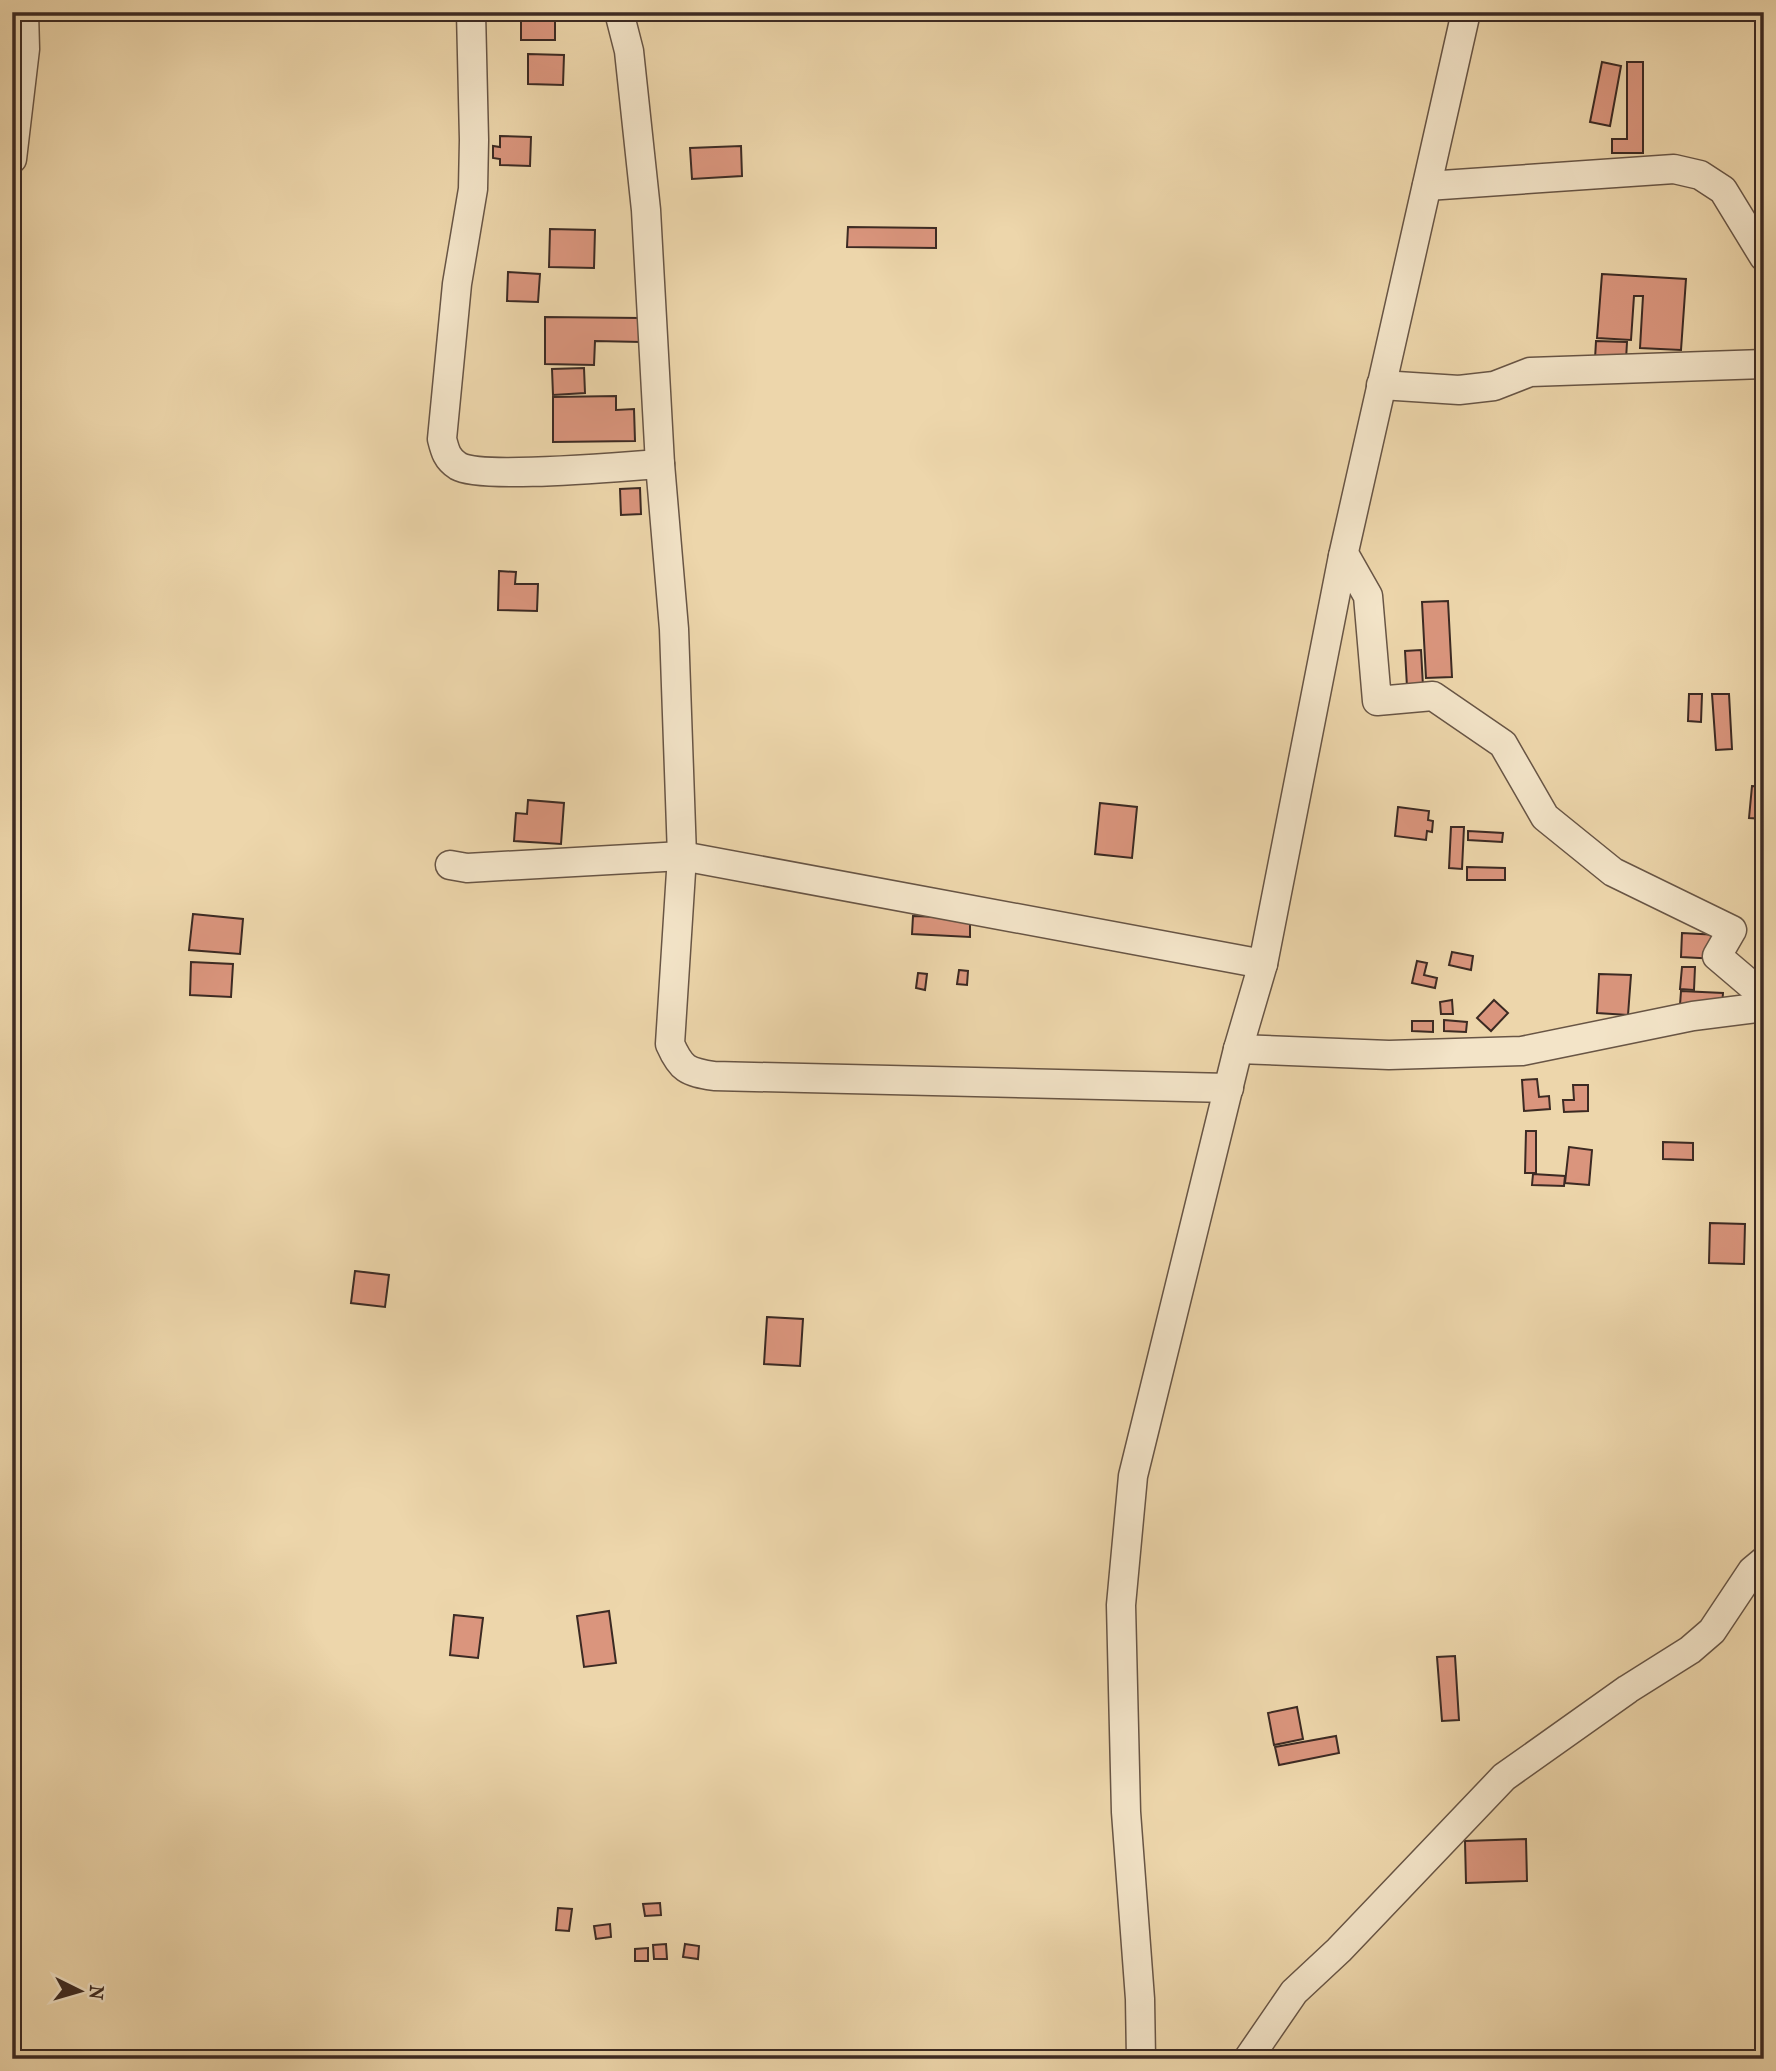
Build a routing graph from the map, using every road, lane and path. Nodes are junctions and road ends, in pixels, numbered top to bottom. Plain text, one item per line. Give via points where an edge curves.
1 (24, 12) edge
2 (471, 12) edge
3 (620, 12) edge
4 (1466, 12) edge
5 (12, 159) edge
6 (1427, 186) junction
7 (1764, 257) edge
8 (1764, 364) edge
9 (1381, 385) junction
10 (660, 464) junction
11 (1343, 556) junction
12 (682, 856) junction
13 (450, 865) dead end
14 (1264, 964) junction
15 (1764, 996) edge
16 (1764, 1007) edge
17 (1238, 1049) junction
18 (1229, 1088) junction
19 (1764, 1561) edge
20 (1141, 2059) edge
21 (1248, 2059) edge

1 - 5 street via 25,49
2 - 10 street via 473,189 457,284 442,439 446,455 459,467 489,472
3 - 10 street via 629,51 646,210
4 - 6 street
6 - 7 street via 1674,169 1700,175 1723,190
6 - 9 street
8 - 9 street via 1530,372 1494,386 1459,390
9 - 11 street
10 - 12 street via 674,629
11 - 14 street
11 - 15 street via 1368,596 1377,701 1433,696 1489,732 1512,757 1545,817 1613,872 1732,930 1717,956
12 - 13 street via 467,868
12 - 14 street
12 - 18 street via 670,1044 678,1063 692,1073
14 - 17 street
16 - 17 street via 1693,1016 1522,1051 1389,1055
17 - 18 street
18 - 20 street via 1136,1463 1121,1605 1126,1812
19 - 21 street via 1752,1571 1712,1631 1690,1650 1504,1777 1294,1992

